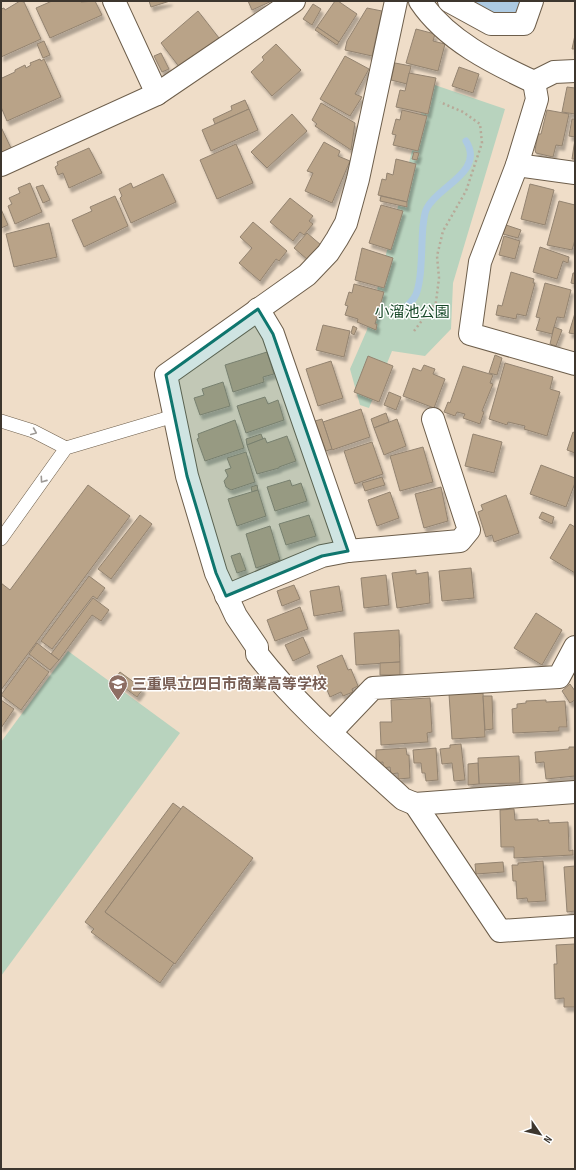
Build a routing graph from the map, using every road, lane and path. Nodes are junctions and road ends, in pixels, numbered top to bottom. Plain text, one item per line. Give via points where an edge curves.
1 (114, 1) edge
2 (294, 1) edge
3 (396, 1) edge
4 (420, 1) edge
5 (449, 1) edge
6 (532, 1) edge
7 (575, 71) edge
8 (534, 82) junction
9 (157, 94) junction
10 (440, 102) dead end
11 (1, 165) edge
12 (517, 165) junction
13 (575, 173) edge
14 (258, 309) junction
15 (414, 331) dead end
16 (575, 364) edge
17 (174, 416) junction
18 (432, 419) dead end
19 (1, 421) edge
20 (66, 448) junction
21 (1, 539) edge
22 (348, 552) junction
23 (226, 596) junction
24 (575, 648) edge
25 (331, 732) junction
26 (575, 792) edge
27 (415, 804) junction
28 (575, 926) edge

1 - 9 street
2 - 9 street
3 - 14 street via 358,179 346,223 328,254 319,264
4 - 8 street via 436,21 481,55
5 - 6 street via 491,24 524,24
7 - 8 street via 554,72
8 - 12 street via 537,99
9 - 11 street
10 - 15 path via 463,112 480,124 482,143 466,191 443,230 437,256 439,278 436,302
12 - 13 street
12 - 16 street via 480,262 470,334
14 - 17 street via 166,375
14 - 22 street via 273,334
17 - 20 lane
17 - 23 street via 199,520
18 - 22 street via 469,530 460,541
19 -> 20 lane via 33,431
20 -> 21 lane
22 - 23 street via 322,556
23 - 25 street via 257,647 257,654 286,690
24 - 25 street via 558,677 373,688
25 - 27 street via 403,799
26 - 27 street
27 - 28 street via 500,931

